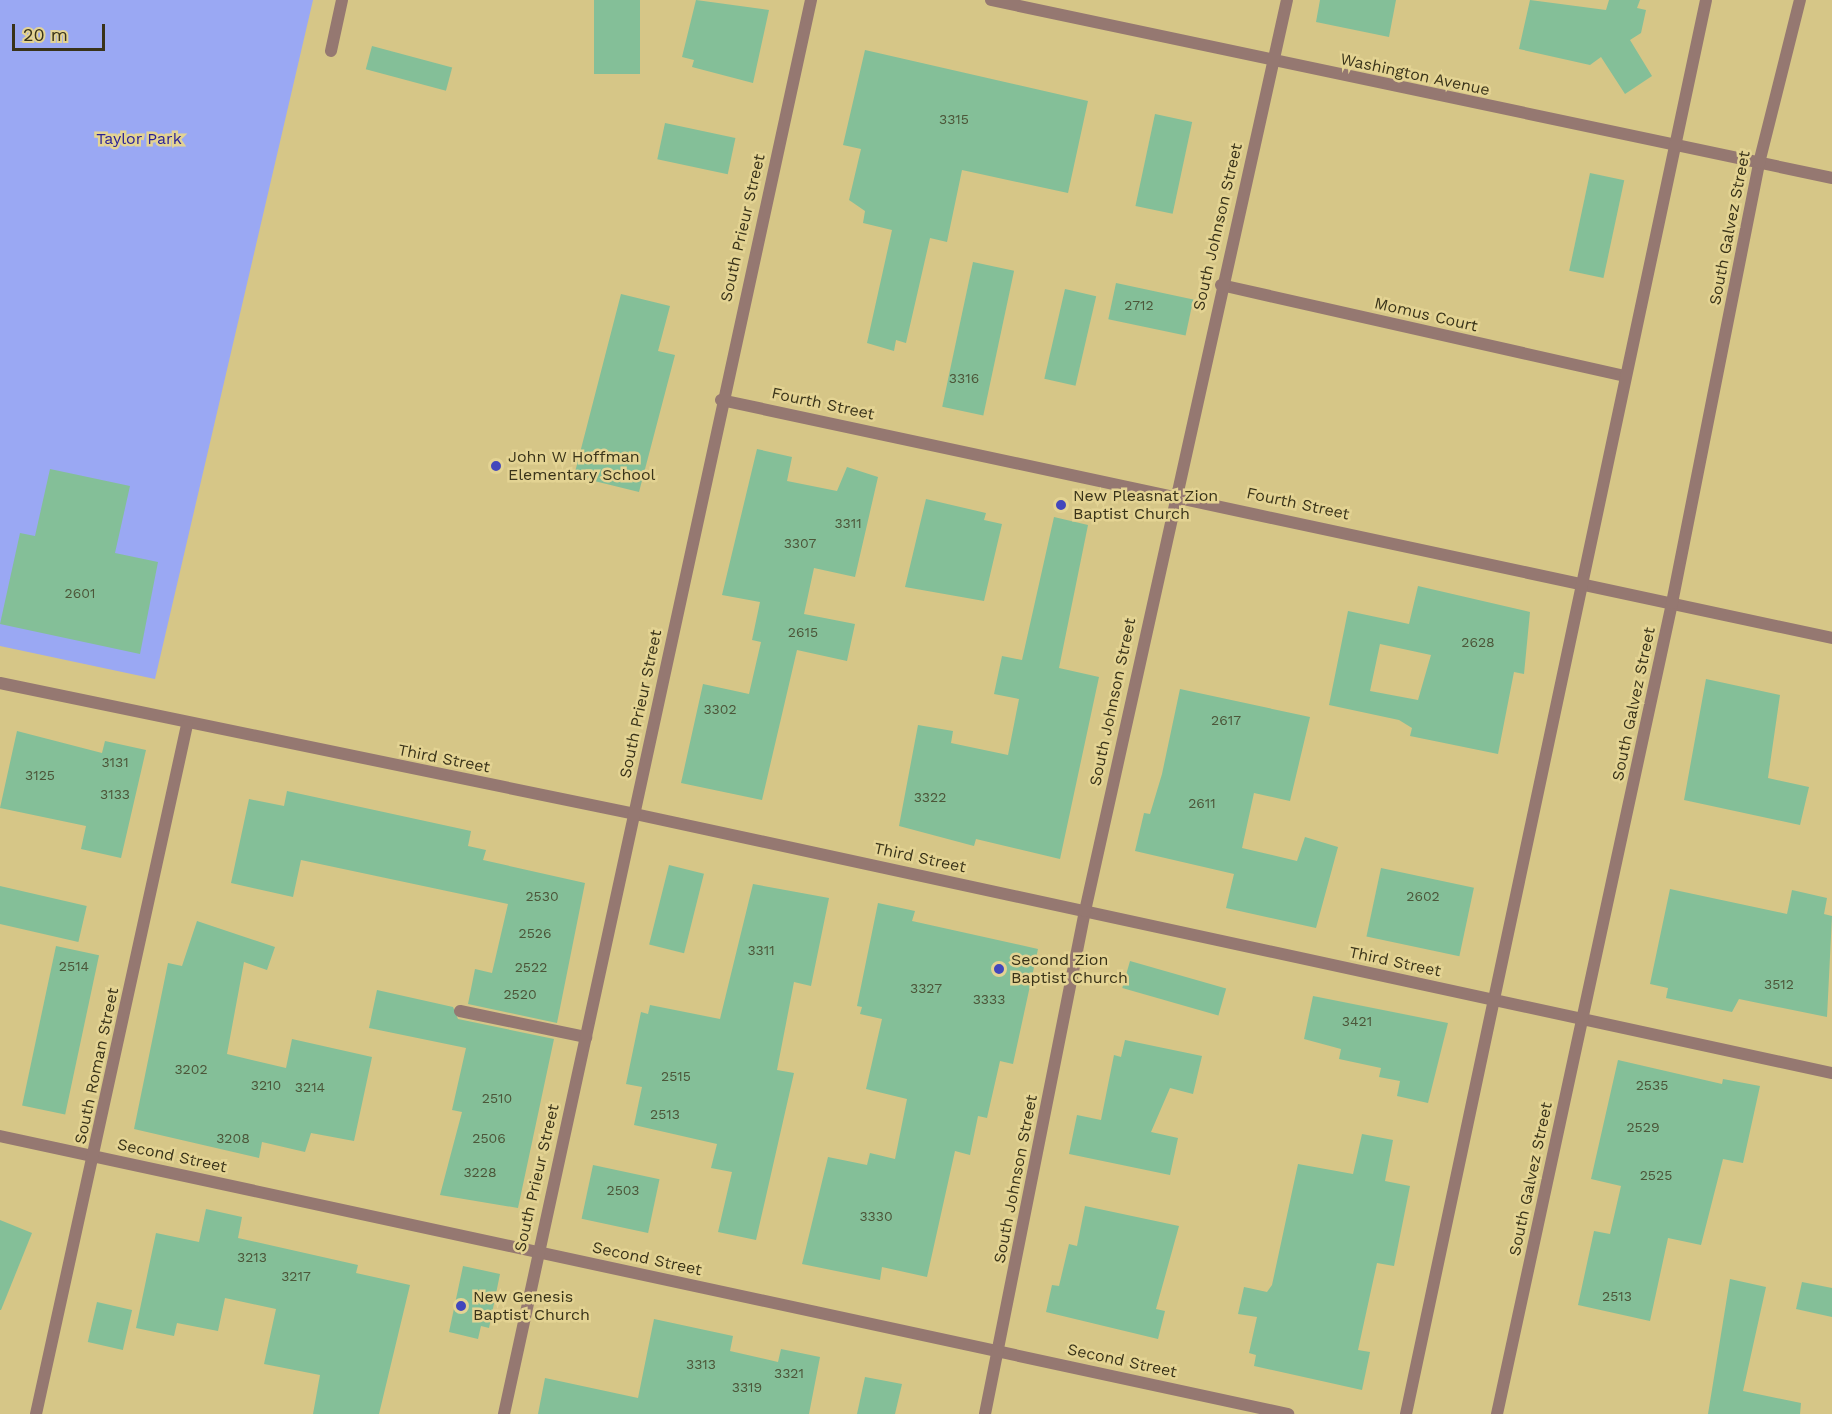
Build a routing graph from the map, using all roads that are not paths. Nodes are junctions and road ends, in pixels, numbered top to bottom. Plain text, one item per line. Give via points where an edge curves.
1 (342, 0) edge
2 (811, 0) edge
3 (991, 0) edge
4 (1287, 0) edge
5 (1706, 0) edge
6 (1800, 0) edge
7 (331, 51) dead end
8 (1274, 62) junction
9 (1674, 147) junction
10 (1759, 163) junction
11 (1832, 178) edge
12 (1221, 285) junction
13 (1625, 376) junction
14 (721, 400) junction
15 (1175, 494) junction
16 (1581, 583) junction
17 (1672, 603) junction
18 (1832, 638) edge
19 (0, 683) edge
20 (187, 725) junction
21 (635, 814) junction
22 (1085, 911) junction
23 (1495, 1002) junction
24 (460, 1011) dead end
25 (1583, 1020) junction
26 (586, 1037) junction
27 (1832, 1073) edge
28 (0, 1136) edge
29 (94, 1156) junction
30 (538, 1252) junction
31 (999, 1351) junction
32 (36, 1414) edge
33 (504, 1414) edge
34 (985, 1414) edge
35 (1288, 1414) edge
36 (1406, 1414) edge
37 (1497, 1414) edge

1 - 7 street
2 - 14 street, South Prieur Street
3 - 8 street, Washington Avenue
4 - 8 street, South Johnson Street
5 - 9 street
6 - 10 street, South Galvez Street
8 - 9 street, Washington Avenue
8 - 12 street, South Johnson Street
9 - 10 street, Washington Avenue
9 - 13 street
10 - 11 street, Washington Avenue
10 - 17 street, South Galvez Street
12 - 13 street, Momus Court
12 - 15 street, South Johnson Street
13 - 16 street
14 - 15 street, Fourth Street
14 - 21 street, South Prieur Street
15 - 16 street, Fourth Street
15 - 22 street, South Johnson Street
16 - 17 street, Fourth Street
16 - 23 street
17 - 18 street, Fourth Street
17 - 25 street, South Galvez Street
19 - 20 street, Third Street
20 - 21 street, Third Street
20 - 29 street, South Roman Street
21 - 22 street, Third Street
21 - 26 street, South Prieur Street
22 - 23 street, Third Street
22 - 31 street, South Johnson Street
23 - 25 street, Third Street
23 - 36 street
24 - 26 street
25 - 27 street, Third Street
25 - 37 street, South Galvez Street
26 - 30 street, South Prieur Street
28 - 29 street, Second Street
29 - 30 street, Second Street
29 - 32 street, South Roman Street
30 - 31 street, Second Street
30 - 33 street, South Prieur Street
31 - 34 street, South Johnson Street
31 - 35 street, Second Street

